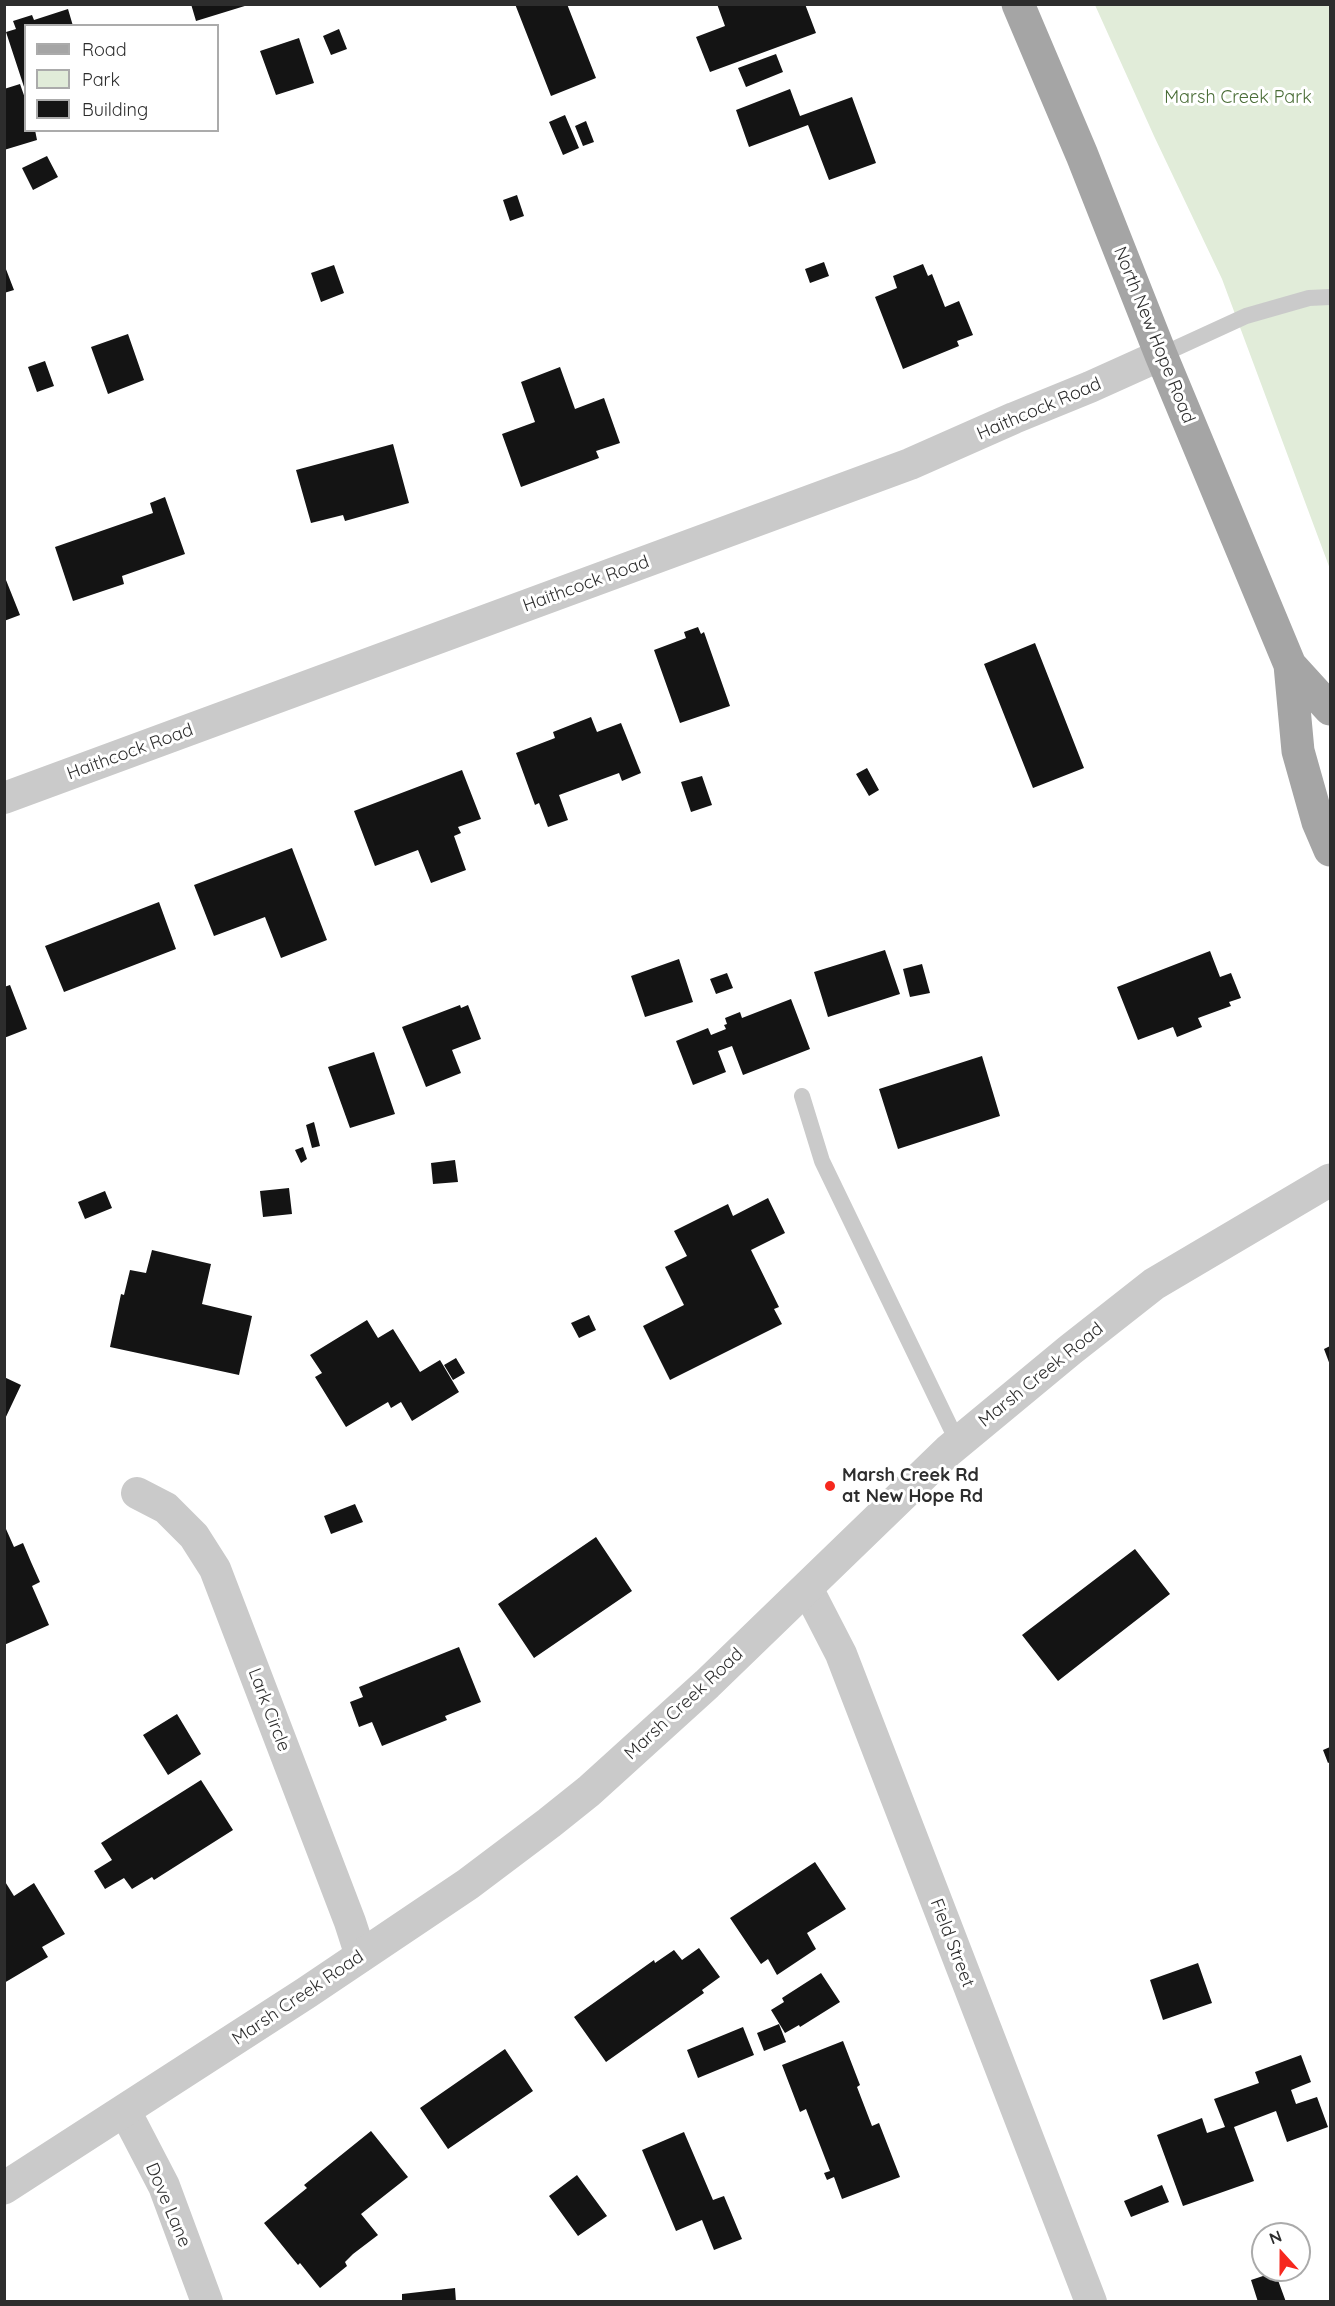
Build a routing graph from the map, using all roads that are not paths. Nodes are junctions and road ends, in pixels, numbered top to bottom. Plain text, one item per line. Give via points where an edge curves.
1 (1018, 4) edge
2 (1330, 297) edge
3 (1161, 355) junction
4 (1290, 665) junction
5 (1330, 709) edge
6 (4, 798) edge
7 (1330, 850) edge
8 (802, 1096) dead end
9 (1330, 1180) edge
10 (958, 1443) junction
11 (137, 1493) dead end
12 (807, 1588) junction
13 (361, 1956) junction
14 (125, 2111) junction
15 (4, 2188) edge
16 (207, 2301) edge
17 (1090, 2301) edge

1 - 3 main road, North New Hope Road
2 - 3 lane via 1309,298 1246,316
3 - 4 main road, North New Hope Road
3 - 6 street, Haithcock Road via 910,464
4 - 5 main road, North New Hope Road
4 - 7 main road, North New Hope Road via 1298,751
8 - 10 lane via 822,1161
9 - 10 street, Marsh Creek Road via 1154,1284
10 - 12 street, Marsh Creek Road
11 - 13 street, Lark Circle via 166,1508 194,1536 215,1569
12 - 13 street, Marsh Creek Road via 589,1791 468,1884
12 - 17 street, Field Street via 841,1654
13 - 14 street, Marsh Creek Road
14 - 15 street, Marsh Creek Road
14 - 16 street, Dove Lane via 164,2187

